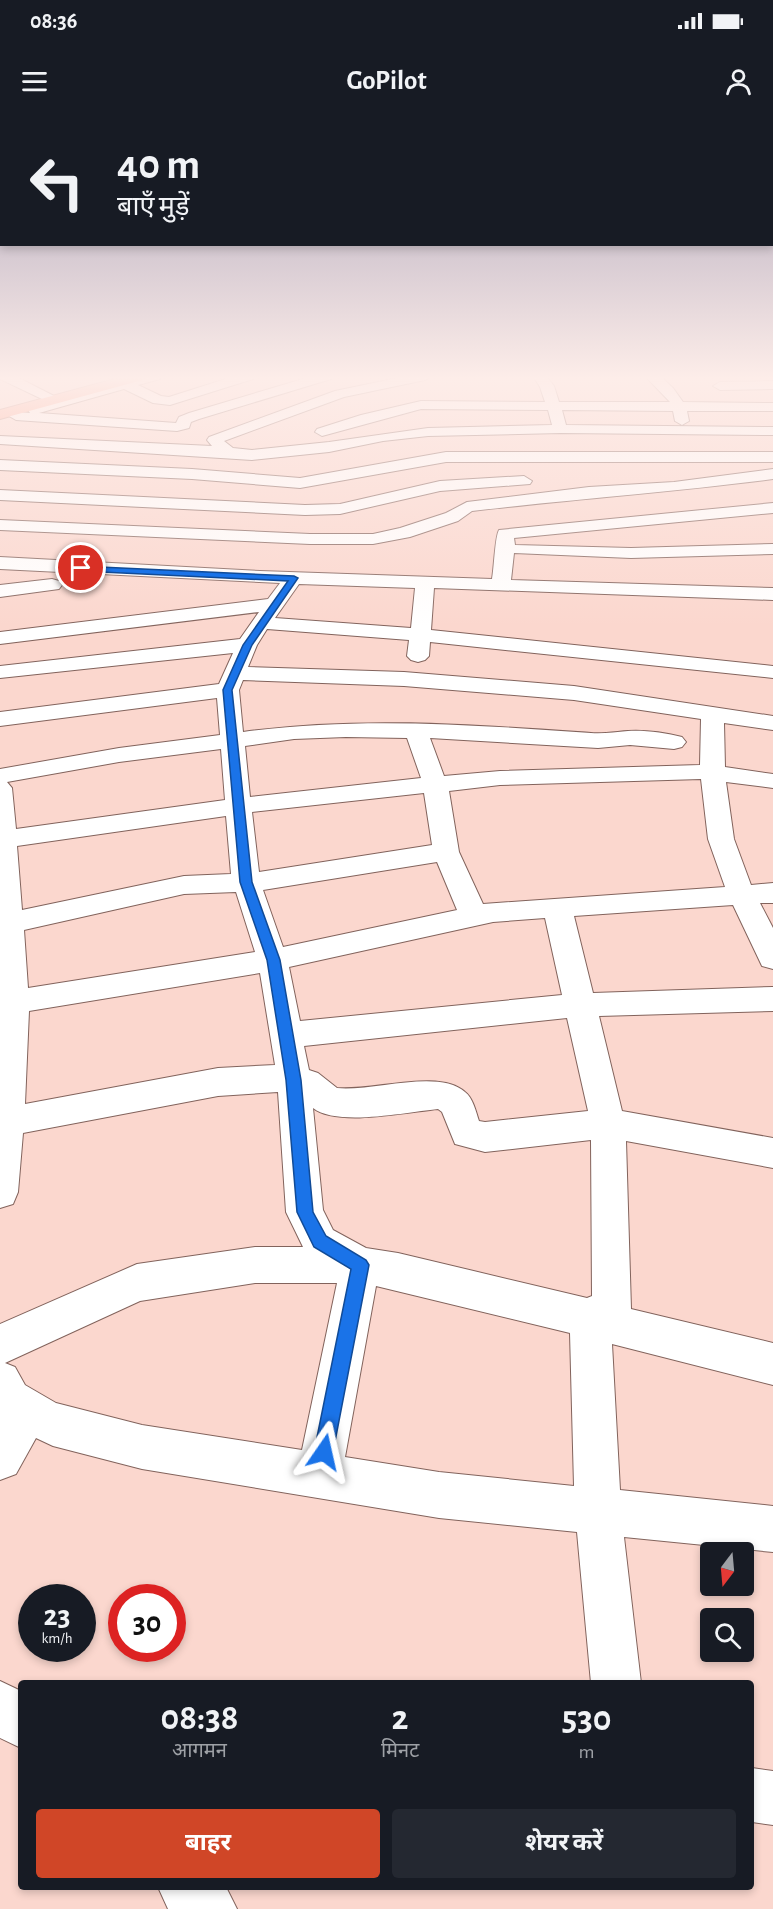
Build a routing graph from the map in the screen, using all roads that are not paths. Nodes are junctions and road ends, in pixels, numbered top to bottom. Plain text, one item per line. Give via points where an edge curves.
1 (104, 459) edge
2 (220, 459) edge
3 (432, 459) edge
4 (448, 459) edge
5 (571, 459) edge
6 (0, 465) edge
7 (94, 470) junction
8 (574, 471) dead end
9 (773, 474) edge
10 (207, 475) junction
11 (463, 484) junction
12 (586, 492) junction
13 (0, 495) edge
14 (65, 498) junction
15 (181, 503) junction
16 (773, 508) edge
17 (0, 525) edge
18 (604, 525) junction
19 (34, 526) junction
20 (160, 532) junction
21 (506, 549) junction
22 (773, 549) edge
23 (0, 564) edge
24 (125, 570) junction
25 (294, 578) junction
26 (425, 584) junction
27 (52, 585) dead end
28 (501, 586) junction
29 (0, 591) edge
30 (773, 594) edge
31 (261, 624) junction
32 (422, 635) junction
33 (0, 638) edge
34 (0, 672) edge
35 (773, 672) edge
36 (414, 680) junction
37 (231, 682) junction
38 (464, 684) junction
39 (713, 714) junction
40 (0, 719) edge
41 (773, 723) edge
42 (416, 730) junction
43 (464, 732) junction
44 (232, 740) junction
45 (675, 742) dead end
46 (712, 773) junction
47 (0, 776) edge
48 (773, 781) edge
49 (435, 784) junction
50 (0, 788) edge
51 (238, 806) junction
52 (2, 839) edge
53 (446, 852) junction
54 (246, 882) junction
55 (773, 893) edge
56 (743, 895) junction
57 (557, 907) junction
58 (474, 916) junction
59 (7, 937) edge
60 (773, 958) edge
61 (273, 960) junction
62 (773, 999) edge
63 (7, 1002) edge
64 (580, 1005) junction
65 (286, 1035) junction
66 (294, 1080) junction
67 (4, 1123) edge
68 (608, 1123) junction
69 (773, 1153) edge
70 (0, 1192) edge
71 (360, 1265) junction
72 (590, 1318) junction
73 (0, 1345) edge
74 (773, 1364) edge
75 (13, 1397) edge
76 (0, 1458) edge
77 (319, 1476) junction
78 (598, 1511) junction
79 (773, 1529) edge
80 (616, 1680) edge
81 (0, 1707) edge
82 (18, 1720) edge
83 (754, 1795) edge
84 (773, 1798) edge
85 (189, 1890) edge
86 (208, 1909) edge

1 - 7 street
2 - 10 street
3 - 10 street via 300,483
4 - 11 street
5 - 8 street
6 - 7 street
7 - 10 street
7 - 14 street
9 - 12 street via 674,487
10 - 15 street
11 - 12 street via 576,479
11 - 15 street via 340,509
12 - 18 street
12 - 20 street via 467,507 452,517 379,539
13 - 14 street
14 - 15 street
14 - 19 street
15 - 20 street
16 - 18 street
17 - 19 street
18 - 21 street via 510,533 506,534
19 - 20 street
19 - 23 street
20 - 24 street
21 - 22 street via 631,553
21 - 28 street
23 - 24 street
24 - 25 street
25 - 26 street
25 - 31 street
26 - 28 street
26 - 32 street
27 - 29 street
28 - 30 street
31 - 32 street
31 - 33 street
31 - 34 street
31 - 37 street
32 - 35 street
32 - 36 street
36 - 37 street
36 - 38 street
37 - 40 street
37 - 44 street
38 - 39 street via 574,693
38 - 43 street
39 - 41 street
39 - 46 street
42 - 43 street
42 - 44 street via 294,732
42 - 49 street
43 - 45 street
44 - 47 street
44 - 51 street
46 - 48 street
46 - 49 street via 500,778
46 - 56 street via 722,839
49 - 51 street
49 - 53 street
50 - 52 street
51 - 52 street
51 - 54 street
52 - 59 street
53 - 54 street
53 - 58 street
54 - 59 street via 184,885
54 - 61 street
55 - 56 street
56 - 57 street
56 - 60 street
57 - 58 street
57 - 64 street
58 - 61 street
59 - 63 street
61 - 63 street
61 - 65 street
62 - 64 street
63 - 67 street
64 - 65 street
64 - 68 street
65 - 66 street
66 - 67 street via 218,1082
66 - 68 street via 306,1083 330,1101 346,1103 451,1097 458,1105 460,1122 467,1134 484,1137
66 - 71 street via 305,1212 320,1242
67 - 70 street
68 - 69 street
68 - 72 street via 612,1307
71 - 72 street
71 - 73 street via 255,1265 137,1283
71 - 77 street
72 - 74 street
72 - 78 street
75 - 76 street
75 - 77 street via 53,1424 142,1447
77 - 78 street via 439,1495
78 - 79 street
78 - 80 street
81 - 82 street
83 - 84 street
85 - 86 street

